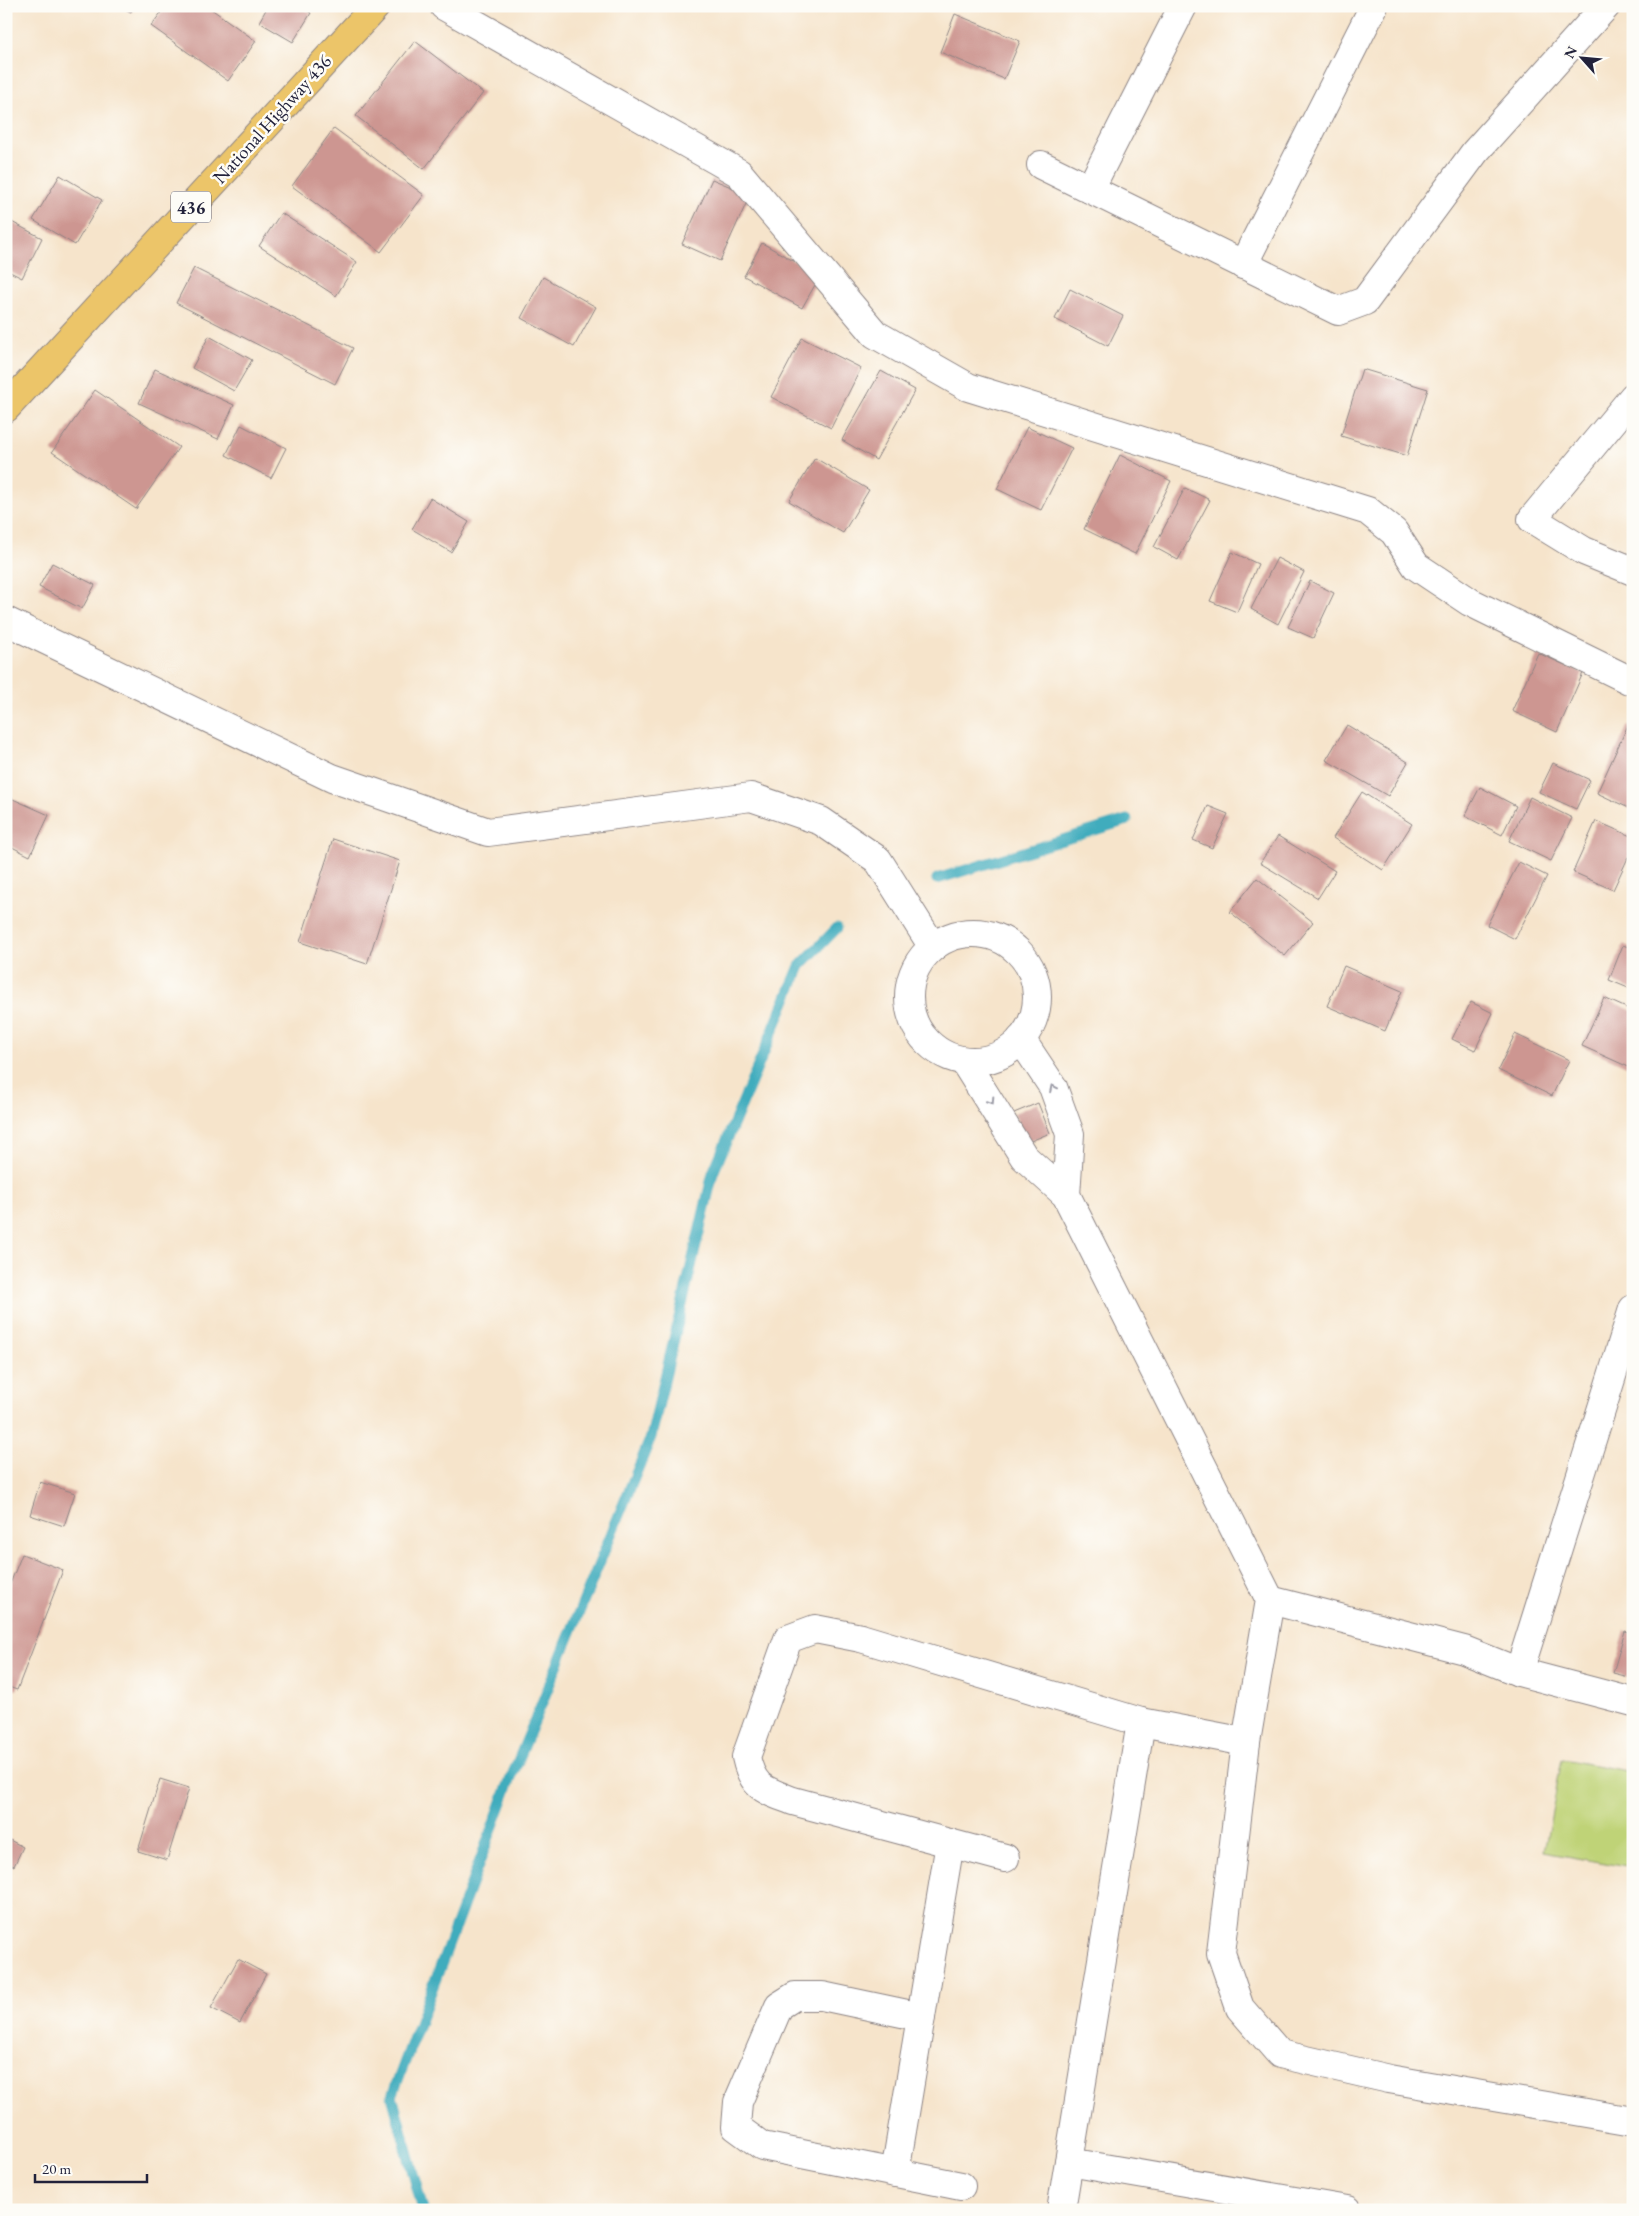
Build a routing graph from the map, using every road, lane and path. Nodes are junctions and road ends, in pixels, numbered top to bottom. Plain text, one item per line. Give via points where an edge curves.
1 (376, 6) edge
2 (444, 6) edge
3 (1183, 6) edge
4 (1374, 6) edge
5 (1606, 6) edge
6 (1041, 165) dead end
7 (1090, 189) junction
8 (1243, 265) junction
9 (6, 408) edge
10 (1629, 408) edge
11 (1633, 572) edge
12 (6, 621) edge
13 (1633, 682) edge
14 (933, 947) junction
15 (1021, 1039) junction
16 (964, 1061) junction
17 (1066, 1195) junction
18 (1633, 1309) edge
19 (1270, 1600) junction
20 (1519, 1672) junction
21 (1633, 1702) edge
22 (1141, 1722) junction
23 (1246, 1742) junction
24 (950, 1843) junction
25 (1005, 1858) dead end
26 (921, 2017) junction
27 (1633, 2121) edge
28 (1068, 2162) junction
29 (895, 2173) junction
30 (961, 2186) dead end
31 (1227, 2200) edge
32 (1061, 2210) edge
33 (1347, 2210) edge

1 - 9 main road, National Highway 436 / 436
2 - 13 street via 739,173 875,334 968,387 1368,511 1394,532 1416,566 1470,602
3 - 7 street
4 - 8 street
5 - 8 street via 1476,152 1365,301 1338,311
6 - 7 street
7 - 8 street
10 - 11 street via 1532,519 1584,551
12 - 14 street via 332,778 488,832 751,797 821,821 878,860
14 - 15 street via 951,937 972,932 992,935 1011,945 1026,960 1035,979 1037,1000 1032,1021
14 - 16 street via 918,963 910,983 909,1004 915,1024 927,1042 944,1054
15 - 16 street via 1005,1053 985,1060
17 -> 15 street via 1070,1134 1053,1087
16 -> 17 street via 1024,1157
17 - 19 street
18 - 20 street
19 - 20 street via 1464,1650
19 - 23 street
20 - 21 street
22 - 23 street
22 - 24 street via 861,1638 815,1629 788,1639 746,1757 750,1774 763,1789 793,1801
22 - 28 street
23 - 27 street via 1221,1953 1240,2008 1280,2054 1389,2079
24 - 25 street
24 - 26 street
26 - 29 street
26 - 29 street via 822,1996 795,1996 779,2006 738,2102 736,2127 762,2146
28 - 31 street
28 - 32 street
29 - 30 street
31 - 33 street

